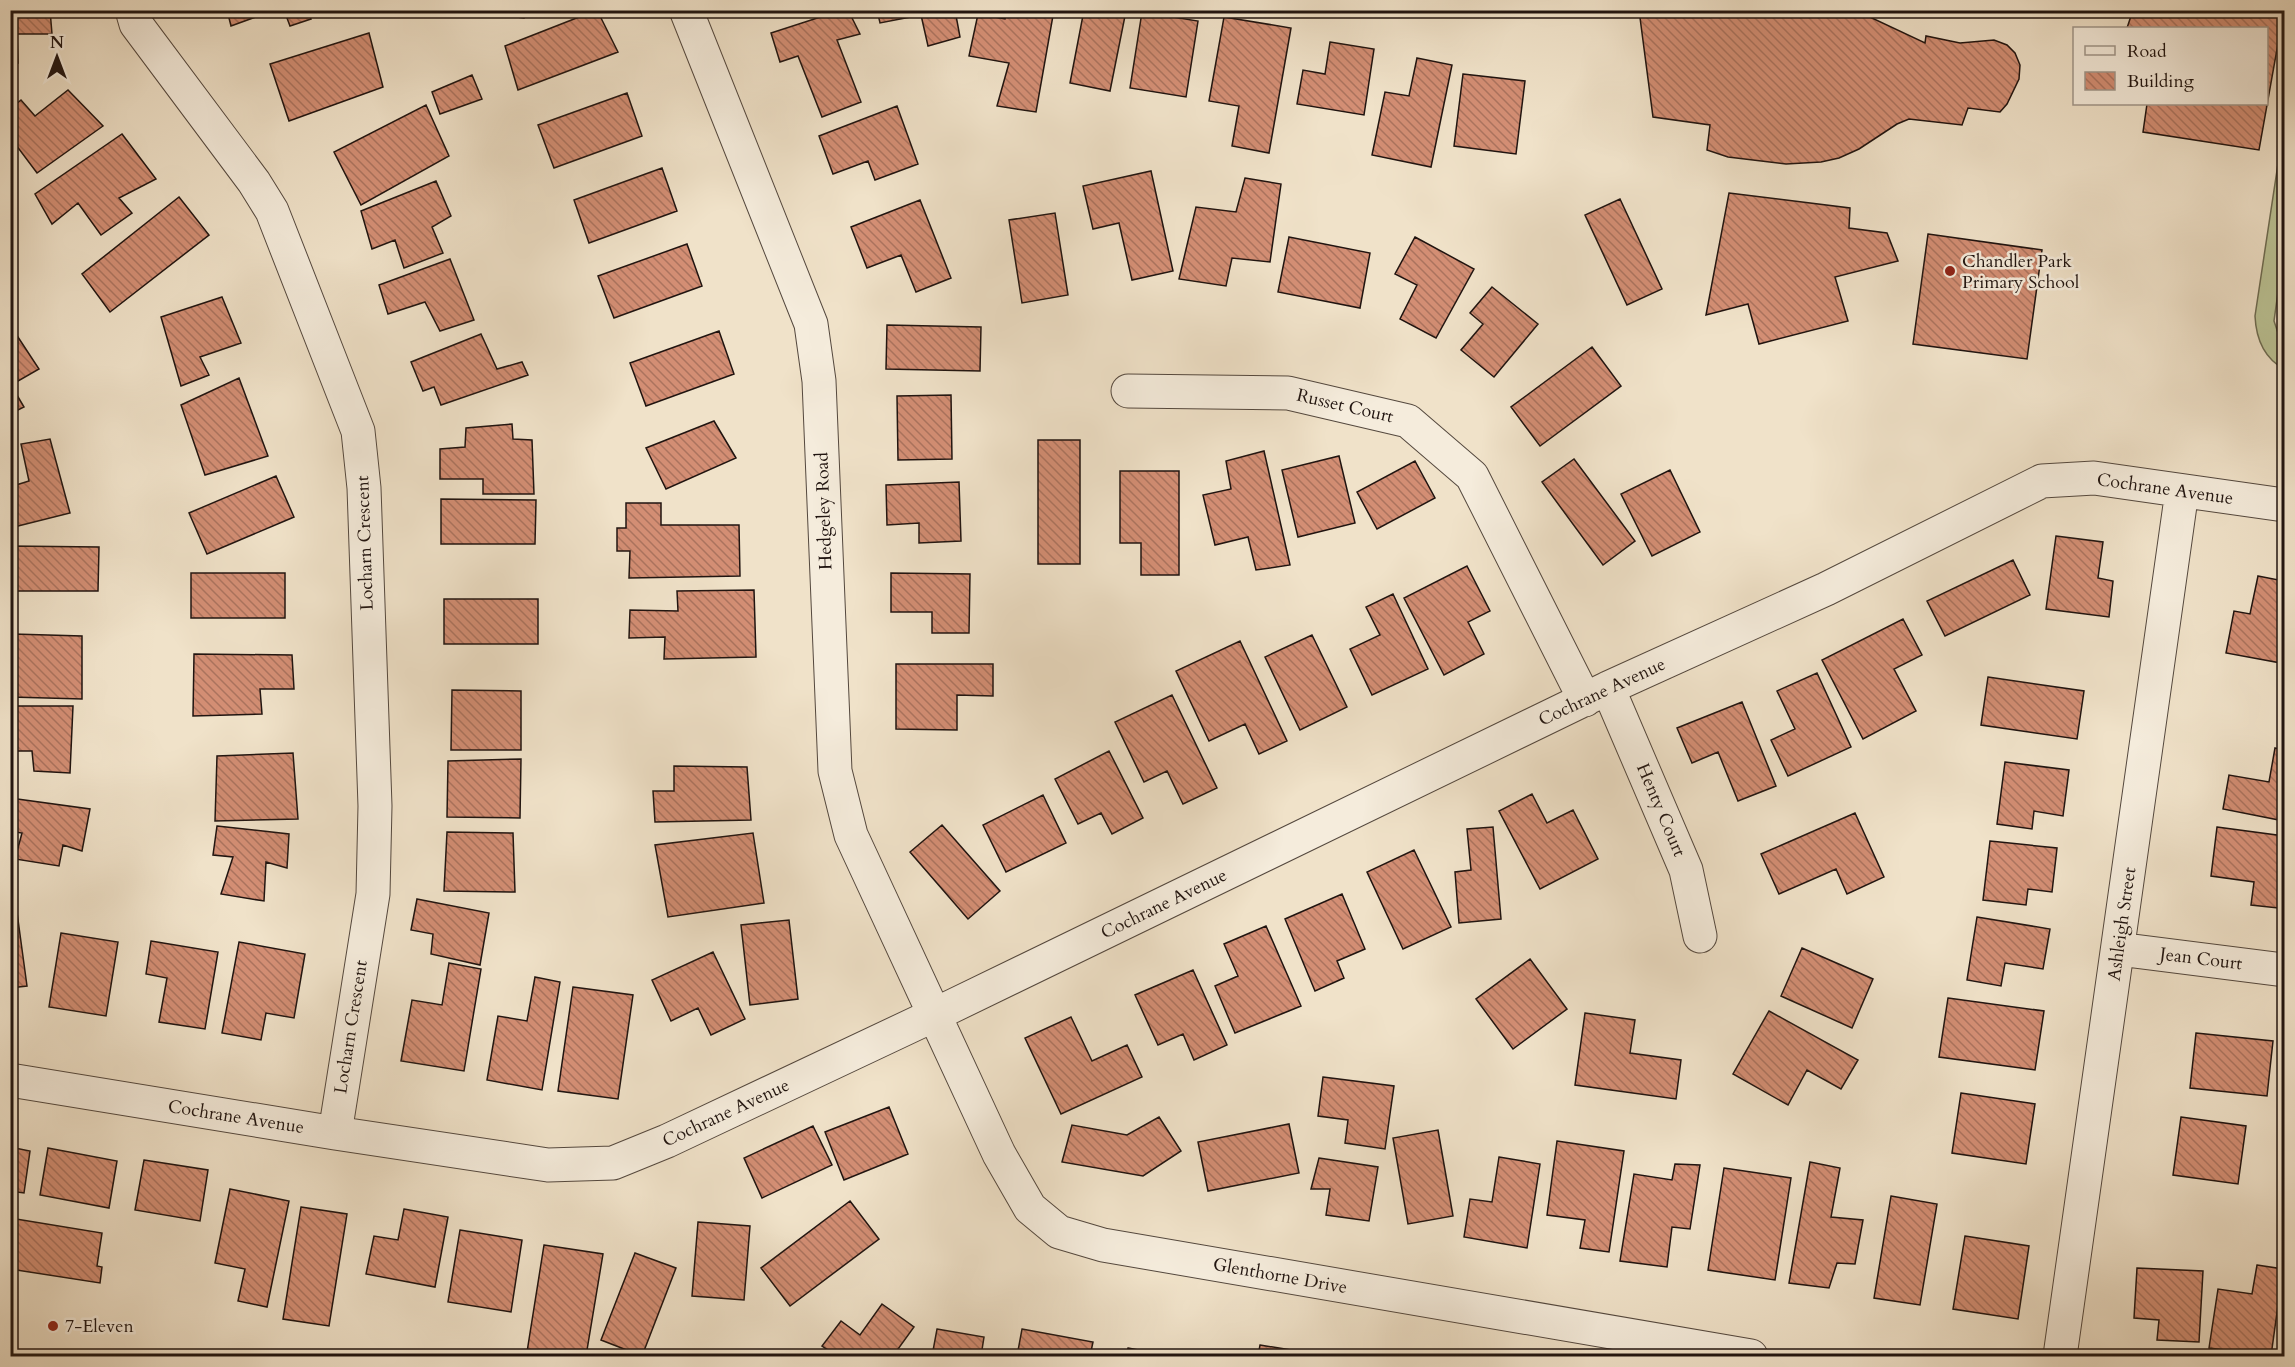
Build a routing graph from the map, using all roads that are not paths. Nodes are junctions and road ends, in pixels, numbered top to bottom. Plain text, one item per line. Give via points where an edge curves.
1 (132, 10) edge
2 (686, 10) edge
3 (1128, 391) dead end
4 (2182, 491) junction
5 (2284, 505) edge
6 (1596, 694) junction
7 (1701, 936) dead end
8 (2118, 949) junction
9 (2284, 970) edge
10 (934, 1015) junction
11 (10, 1080) edge
12 (334, 1133) junction
13 (1751, 1356) edge
14 (2060, 1356) edge

1 - 12 street, Locharn Crescent via 136,24 272,210 358,431 364,488 375,806 373,883
2 - 10 street, Hedgeley Road via 811,324 819,381 835,771 851,835
3 - 6 street, Russet Court via 1288,393 1408,421 1472,477
4 - 5 street, Cochrane Avenue
4 - 6 street, Cochrane Avenue via 2094,478 2042,481 1826,589
4 - 8 street, Ashleigh Street
6 - 7 street, Henty Court via 1686,870
6 - 10 street, Cochrane Avenue
8 - 9 street, Jean Court
8 - 14 street, Ashleigh Street
10 - 12 street, Cochrane Avenue via 613,1163 548,1165
10 - 13 street, Glenthorne Drive via 999,1154 1029,1208 1059,1232 1103,1245
11 - 12 street, Cochrane Avenue

